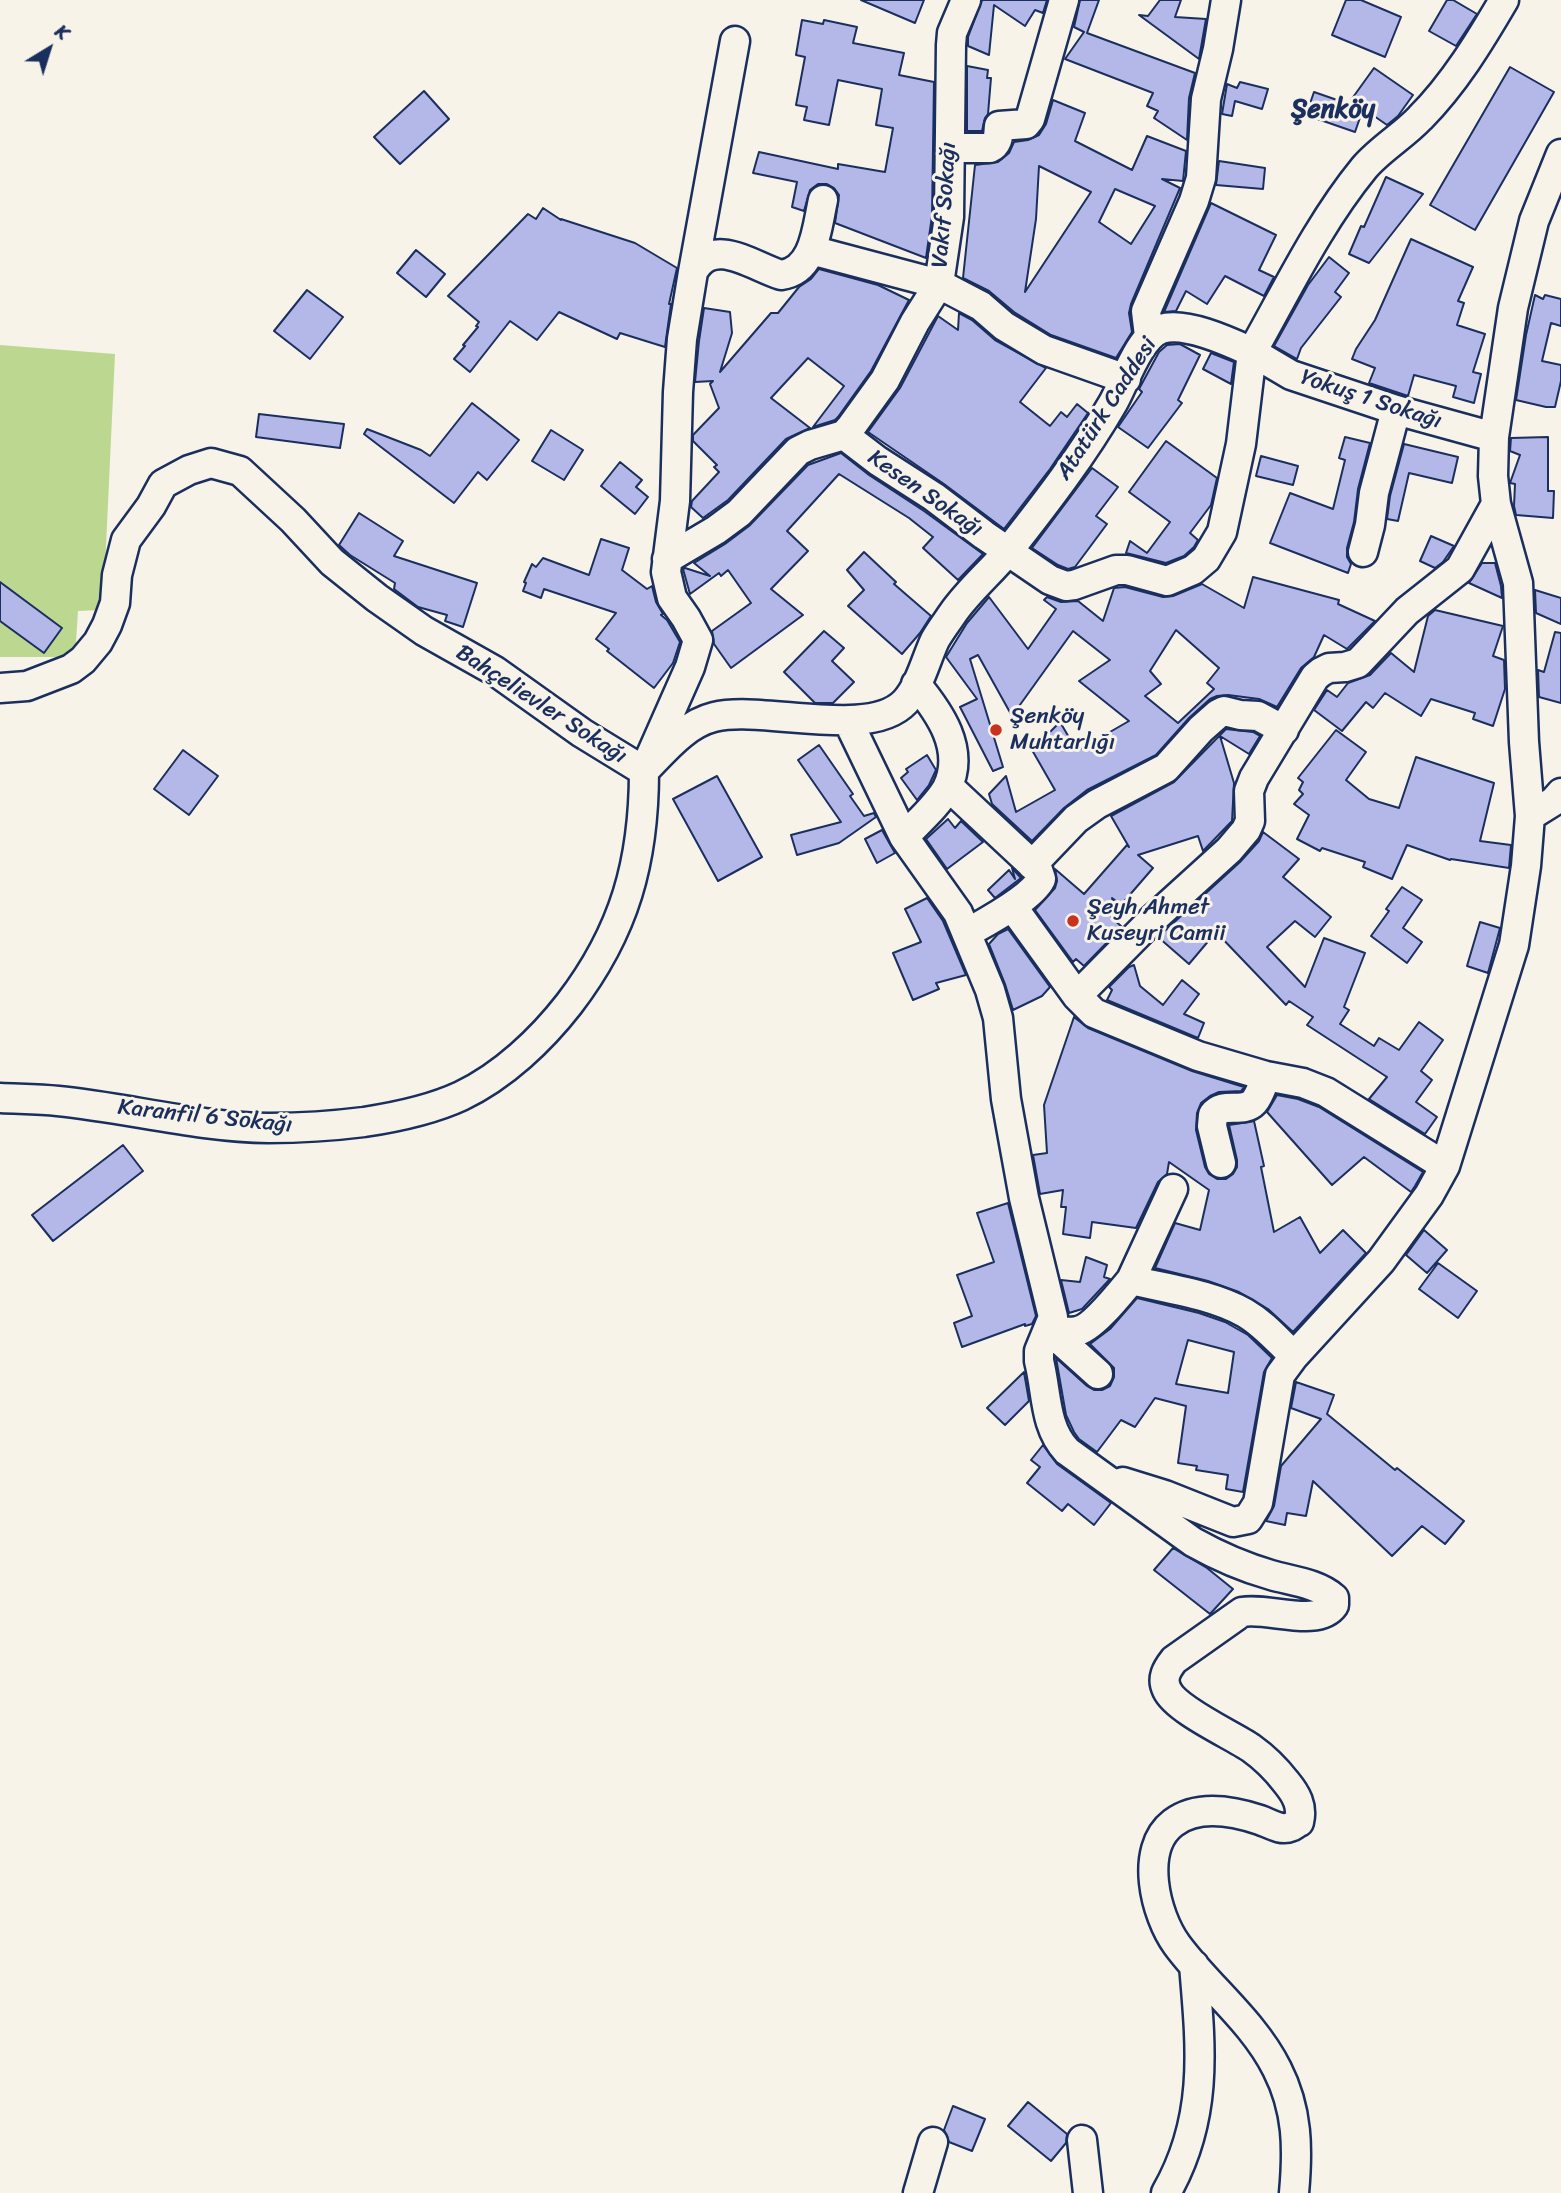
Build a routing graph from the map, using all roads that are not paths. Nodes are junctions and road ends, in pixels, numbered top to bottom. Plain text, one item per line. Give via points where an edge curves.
1 (967, 0) edge
2 (1064, 0) edge
3 (1226, 0) edge
4 (1504, 0) edge
5 (735, 41) dead end
6 (950, 148) junction
7 (1561, 154) edge
8 (1561, 186) edge
9 (823, 200) dead end
10 (1534, 221) junction
11 (811, 250) junction
12 (692, 272) junction
13 (939, 284) junction
14 (1149, 336) junction
15 (1252, 352) junction
16 (1126, 379) junction
17 (1395, 410) junction
18 (844, 435) junction
19 (1494, 437) junction
20 (1496, 504) junction
21 (1007, 551) junction
22 (1363, 552) dead end
23 (667, 559) junction
24 (916, 684) junction
25 (0, 688) edge
26 (848, 720) junction
27 (1284, 730) junction
28 (644, 771) junction
29 (948, 786) junction
30 (1561, 793) edge
31 (1530, 816) junction
32 (904, 837) junction
33 (1032, 865) junction
34 (1012, 906) junction
35 (967, 933) junction
36 (1077, 996) junction
37 (1266, 1076) junction
38 (0, 1097) edge
39 (1221, 1163) dead end
40 (1445, 1166) junction
41 (1173, 1189) dead end
42 (1130, 1280) junction
43 (1049, 1330) junction
44 (1294, 1356) junction
45 (1098, 1374) dead end
46 (1100, 1475) junction
47 (1194, 1965) junction
48 (1082, 2140) dead end
49 (933, 2142) dead end
50 (918, 2193) edge
51 (1088, 2193) edge
52 (1166, 2193) edge
53 (1294, 2193) edge

1 - 6 street, Vakıf Sokağı via 951,45
2 - 6 street via 1030,119 1026,124 999,126 995,146 990,148
3 - 14 street via 1206,99 1201,178 1146,311
4 - 15 street via 1474,51 1422,117 1366,166 1350,187
5 - 12 street, Bahçelievler Sokağı
6 - 13 street, Vakıf Sokağı via 948,232
7 - 10 street
8 - 10 street
9 - 11 street
10 - 19 street via 1513,308
11 - 12 street via 789,274 715,253 698,262
11 - 13 street
12 - 23 street, Bahçelievler Sokağı via 682,338 675,501
13 - 16 street, Vakıf Sokağı via 981,306 1044,350
13 - 18 street via 885,380
14 - 15 street, Atatürk Caddesi via 1160,329 1180,328
14 - 16 street, Atatürk Caddesi
15 - 17 street, Yokuş 1 Sokağı via 1291,375
15 - 21 street, Kesen Sokağı via 1226,521 1215,547 1199,565 1167,581 1116,570 1066,586
16 - 21 street, Atatürk Caddesi via 1085,448
17 - 19 street, Yokuş 1 Sokağı
17 - 22 street
18 - 21 street, Kesen Sokağı
18 - 23 street via 798,452 739,513
19 - 20 street
20 - 27 street via 1460,569 1407,611 1358,663 1321,672
20 - 31 street via 1518,583
21 - 24 street, Atatürk Caddesi via 949,619
23 - 28 street, Bahçelievler Sokağı via 672,598 698,640
24 - 26 street, Atatürk Caddesi via 894,710
24 - 29 street via 946,726 952,758
25 - 28 street, Bahçelievler Sokağı via 27,686 83,660 98,642 115,603 126,540 163,484 211,463 240,471 332,562 377,598
26 - 28 street via 715,717 678,737
26 - 32 street
27 - 33 street via 1258,716 1218,714 1173,762 1076,819
27 - 36 street via 1254,778 1246,830
28 - 38 street, Karanfil 6 Sokağı via 635,871 609,942 563,1012 529,1048 462,1096 384,1119 267,1128
29 - 32 street
29 - 33 street
30 - 31 street
31 - 40 street via 1514,945
32 - 35 street
33 - 34 street via 1041,874 1040,883
34 - 35 street
34 - 36 street
35 - 43 street via 998,1018 1006,1099 1024,1198 1052,1307
36 - 37 street via 1105,1018 1198,1056
37 - 39 street via 1255,1101 1213,1115
37 - 40 street via 1326,1092
40 - 44 street via 1381,1261
41 - 42 street
42 - 43 street via 1087,1327 1076,1332
42 - 44 street via 1211,1299 1244,1312
43 - 45 street
43 - 46 street via 1040,1361 1051,1427 1067,1451
44 - 46 street via 1280,1375 1258,1503 1248,1519 1233,1522
46 - 47 street via 1215,1554 1318,1588 1334,1598 1329,1612 1321,1615 1242,1612 1174,1660 1166,1671 1166,1689 1173,1698 1271,1763 1293,1790 1302,1811 1299,1822 1290,1828 1234,1813 1201,1811 1171,1824 1160,1839 1153,1859 1154,1885 1175,1943
47 - 52 street via 1200,2033 1194,2126
47 - 53 street via 1277,2067 1290,2098 1297,2148
48 - 51 street
49 - 50 street

